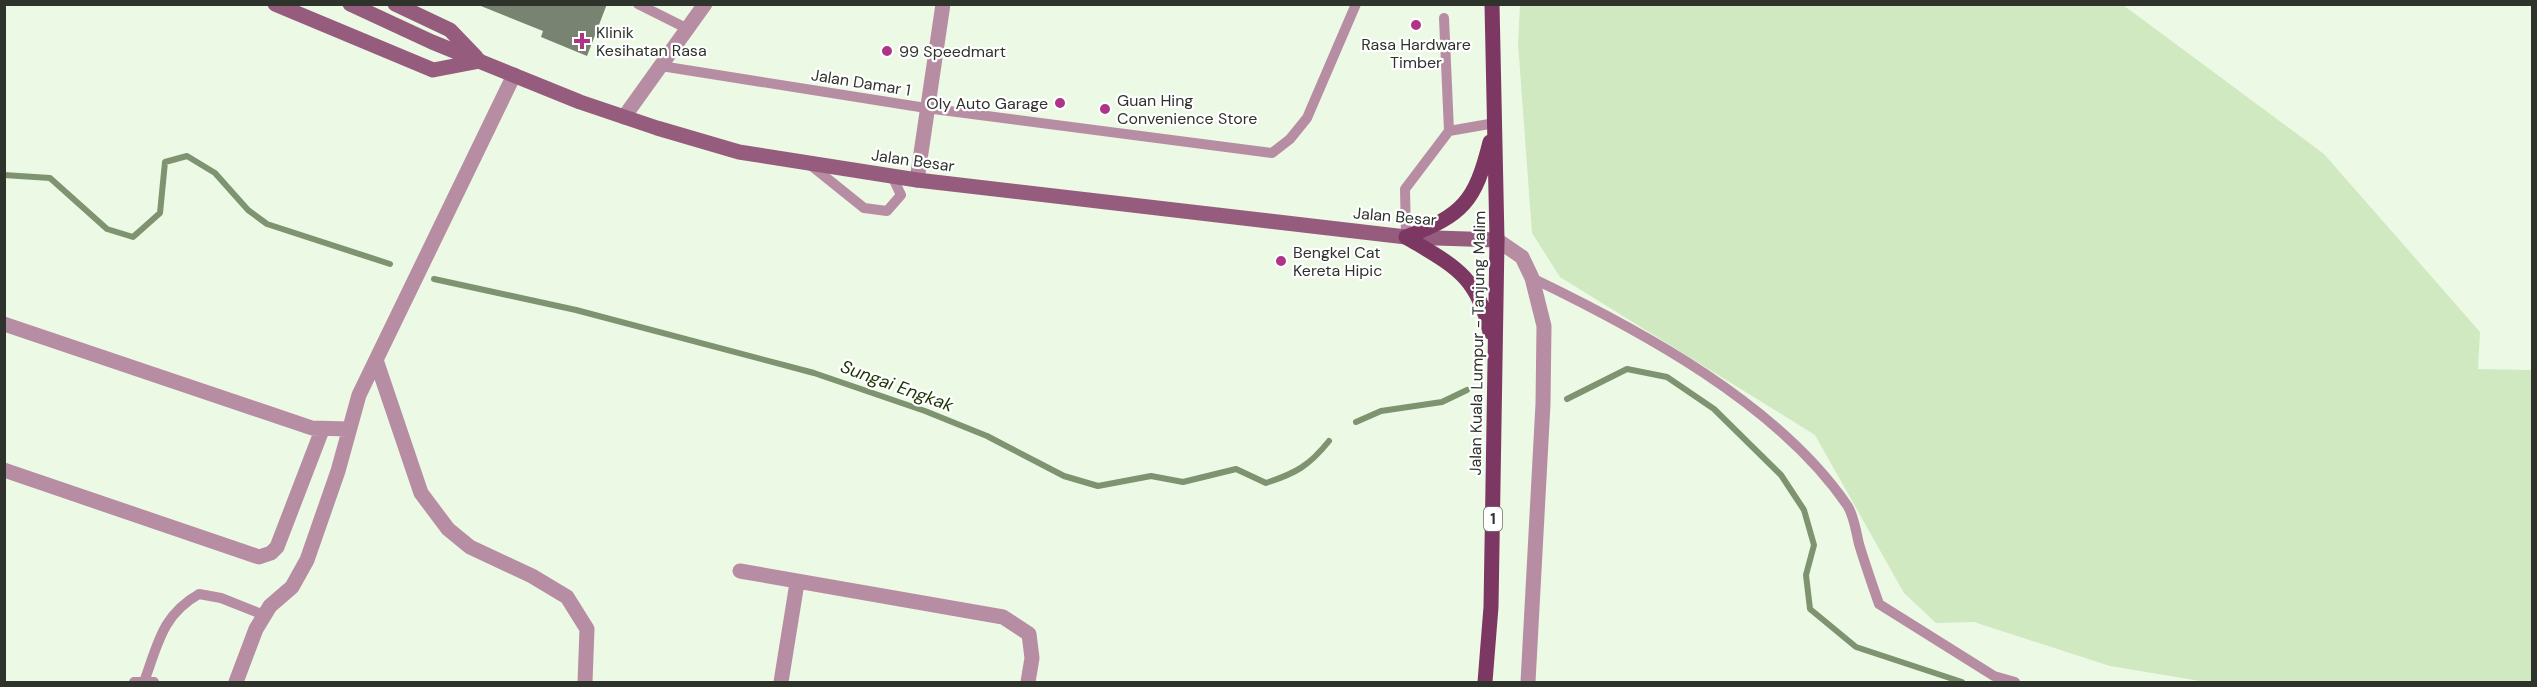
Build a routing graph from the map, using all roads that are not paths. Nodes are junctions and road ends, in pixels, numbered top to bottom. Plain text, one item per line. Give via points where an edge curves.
1 (275, 4) edge
2 (350, 4) edge
3 (395, 4) edge
4 (638, 4) edge
5 (705, 4) edge
6 (943, 4) edge
7 (1356, 4) edge
8 (1492, 4) edge
9 (651, 7) edge
10 (1444, 18) dead end
11 (687, 29) junction
12 (480, 62) junction
13 (661, 66) junction
14 (514, 75) junction
15 (926, 108) junction
16 (624, 117) junction
17 (1495, 123) junction
18 (1449, 131) junction
19 (808, 163) junction
20 (892, 176) junction
21 (917, 180) junction
22 (1406, 237) junction
23 (1497, 240) junction
24 (1532, 279) junction
25 (4, 324) edge
26 (1495, 356) junction
27 (376, 360) junction
28 (348, 429) junction
29 (322, 430) junction
30 (4, 470) edge
31 (740, 571) dead end
32 (797, 583) junction
33 (264, 615) junction
34 (144, 682) edge
35 (236, 682) edge
36 (585, 682) edge
37 (781, 682) edge
38 (1028, 682) edge
39 (1485, 682) edge
40 (1528, 682) edge
41 (2015, 682) edge

1 - 12 main road via 433,70
2 - 12 main road, Jalan Besar
3 - 12 main road via 450,30
4 - 9 lane
5 - 11 street
6 - 15 street
7 - 15 lane, Jalan Damar 1 via 1307,118 1272,153
8 - 17 main road, Jalan Kuala Lumpur - Tanjung Malim / 1
9 - 11 lane
10 - 18 lane
11 - 13 street
12 - 14 main road, Jalan Besar
13 - 15 lane, Jalan Damar 1
13 - 16 street
14 - 16 main road, Jalan Besar
14 - 27 street
15 - 21 street
16 - 19 main road, Jalan Besar via 740,152
17 - 18 lane
17 - 22 main road via 1484,166 1457,212
17 - 23 main road, Jalan Kuala Lumpur - Tanjung Malim / 1
18 - 22 lane via 1405,189
19 - 20 main road, Jalan Besar
19 - 20 lane via 864,208 887,211 901,195
20 - 21 main road, Jalan Besar
21 - 22 main road, Jalan Besar
22 - 23 main road, Jalan Besar
22 - 26 main road via 1452,265 1478,292
23 - 24 street via 1522,257
23 - 26 main road, Jalan Kuala Lumpur - Tanjung Malim / 1
24 - 40 street via 1544,326
24 - 41 lane via 1654,340 1777,429 1849,507 1879,604 1994,676
25 - 29 street
26 - 39 main road, Jalan Kuala Lumpur - Tanjung Malim / 1 via 1491,608
27 - 28 street
27 - 36 street via 421,493 448,529 470,547 567,597 587,628
28 - 29 street
28 - 33 street via 338,471 307,560 292,587
29 - 30 street via 278,547 259,557
31 - 32 street
32 - 37 street
32 - 38 street via 1003,617 1029,634 1032,658
33 - 34 lane via 199,594 179,605 162,632
33 - 35 street

